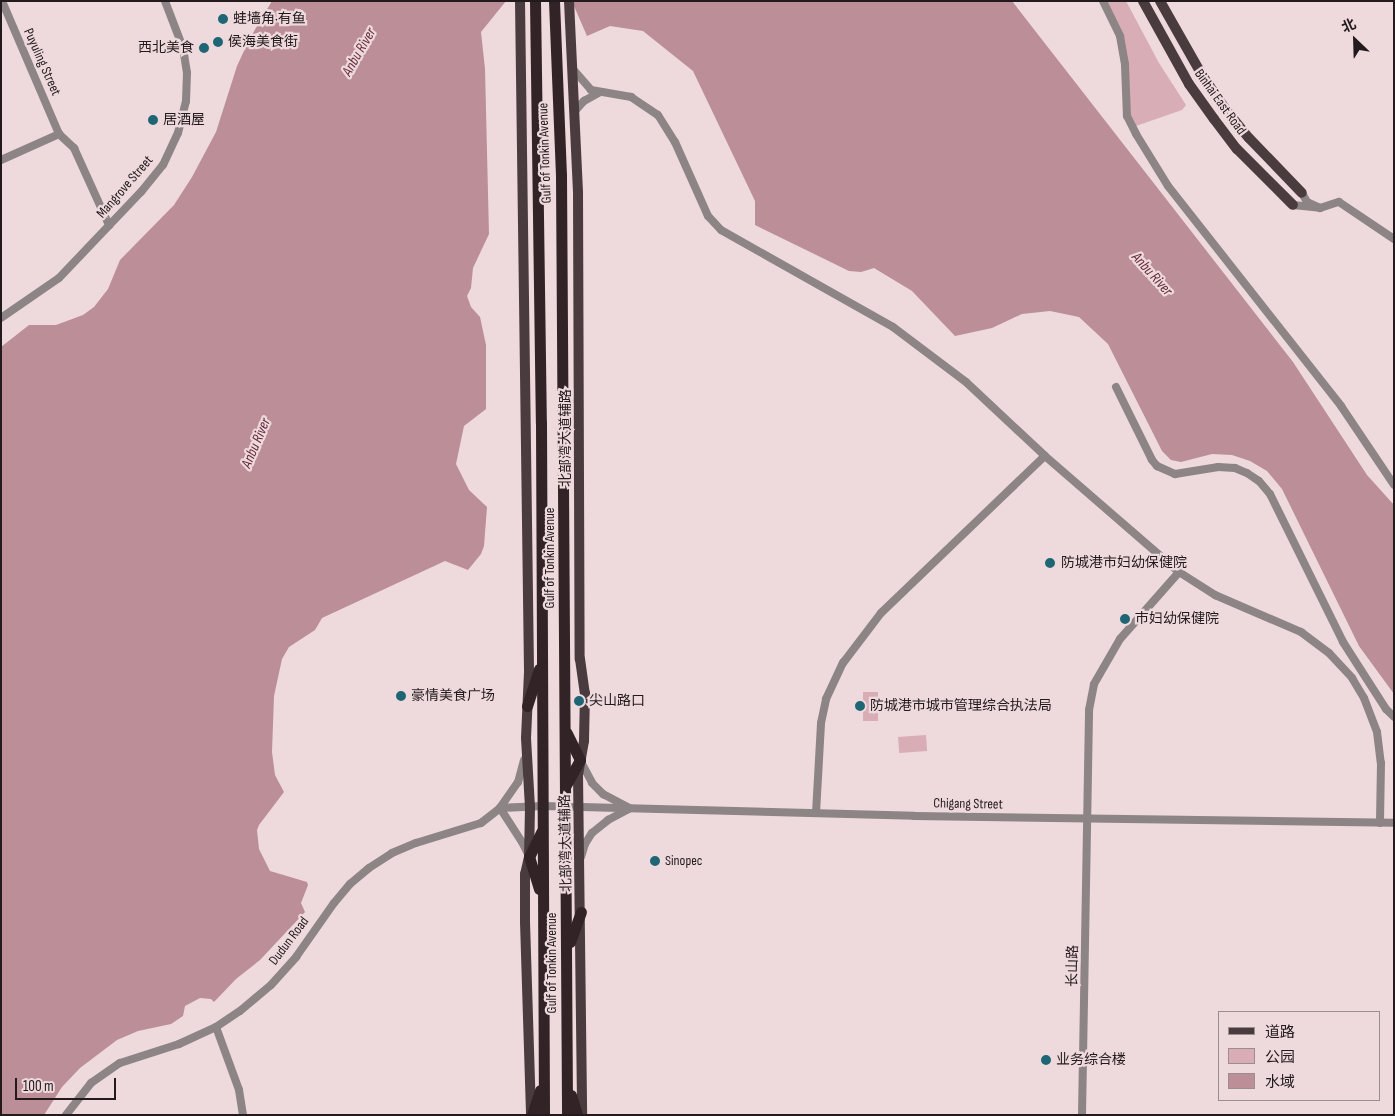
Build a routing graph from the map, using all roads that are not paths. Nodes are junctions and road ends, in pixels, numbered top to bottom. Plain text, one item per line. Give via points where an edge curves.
1 (2, 1) edge
2 (165, 1) edge
3 (520, 1) edge
4 (535, 1) edge
5 (554, 1) edge
6 (568, 1) edge
7 (1103, 1) edge
8 (1143, 1) edge
9 (1160, 1) edge
10 (571, 67) junction
11 (600, 92) junction
12 (574, 112) junction
13 (60, 134) junction
14 (1, 160) edge
15 (1302, 194) joint
16 (1293, 205) joint
17 (1320, 208) junction
18 (109, 225) junction
19 (1394, 239) edge
20 (5, 313) edge
21 (1, 318) edge
22 (1116, 387) dead end
23 (1045, 456) junction
24 (1394, 485) edge
25 (1179, 572) junction
26 (542, 660) junction
27 (527, 706) junction
28 (1394, 717) edge
29 (565, 729) junction
30 (526, 738) junction
31 (580, 760) junction
32 (566, 786) junction
33 (543, 806) junction
34 (530, 807) junction
35 (566, 807) junction
36 (580, 807) junction
37 (500, 808) junction
38 (631, 808) junction
39 (816, 813) junction
40 (1088, 819) junction
41 (1380, 823) junction
42 (1394, 823) edge
43 (543, 828) junction
44 (529, 857) junction
45 (580, 860) junction
46 (543, 901) junction
47 (580, 912) junction
48 (566, 951) junction
49 (216, 1028) junction
50 (544, 1079) junction
51 (567, 1082) junction
52 (66, 1115) edge
53 (242, 1115) edge
54 (531, 1115) edge
55 (544, 1115) edge
56 (567, 1115) edge
57 (577, 1115) edge
58 (582, 1115) edge
59 (1082, 1115) edge

1 - 13 street, Puyuling Street
2 - 18 street, Mangrove Street via 187,62 186,101 178,132 163,165
3 - 27 main road
4 - 26 highway, Gulf of Tonkin Avenue
5 - 29 highway, Gulf of Tonkin Avenue via 561,176
6 - 10 main road, 北部湾大道辅路
7 - 24 street via 1120,36 1127,116 1136,134 1168,186 1341,406
8 - 16 main road, Binhai East Road via 1189,84 1214,119 1237,149
9 - 15 main road, Binhai East Road via 1226,110
10 - 11 street via 586,86
10 - 12 main road, 北部湾大道辅路
11 - 12 street via 584,101
11 - 23 street via 631,97 658,115 672,135 708,216 721,230 893,327 966,382
12 - 31 main road, 北部湾大道辅路 via 578,193 580,659 585,693 584,742
13 - 14 street
13 - 18 street, Puyuling Street via 74,148
15 - 17 street via 1307,202
16 - 17 street
17 - 19 street via 1339,202
18 - 20 street, Mangrove Street via 59,278
20 - 21 street, Mangrove Street
22 - 28 street via 1157,466 1175,474 1218,467 1235,468 1259,481 1270,494 1343,642
23 - 25 street
23 - 39 street via 881,613 842,663 826,699 821,723
25 - 40 street, 长山路 via 1120,639 1094,684 1089,710
25 - 41 street via 1215,595 1301,632 1329,652 1352,678 1377,732 1381,763
26 - 27 highway
26 - 33 highway, Gulf of Tonkin Avenue
27 - 30 main road
29 - 31 highway
29 - 32 highway, Gulf of Tonkin Avenue
30 - 34 main road
30 - 37 street, Dudun Road via 524,767
31 - 32 highway
31 - 36 main road, 北部湾大道辅路
31 - 38 street via 592,783 603,794
32 - 35 highway, Gulf of Tonkin Avenue
33 - 34 street
33 - 35 street, Chigang Street
33 - 43 highway, Gulf of Tonkin Avenue
34 - 37 street
34 - 44 main road
35 - 36 street, Chigang Street
35 - 48 highway, Gulf of Tonkin Avenue
36 - 38 street, Chigang Street
36 - 45 main road, 北部湾大道辅路
37 - 44 street
37 - 49 street, Dudun Road via 481,823 392,853 369,868 340,896 296,957 271,985
38 - 39 street, Chigang Street
38 - 45 street via 608,820 592,834
39 - 40 street, Chigang Street
40 - 41 street, Chigang Street
40 - 59 street, 长山路
41 - 42 street, Chigang Street
43 - 44 highway
43 - 46 highway, Gulf of Tonkin Avenue
44 - 46 highway
44 - 54 main road via 525,874 525,922
45 - 47 main road, 北部湾大道辅路
46 - 50 highway, Gulf of Tonkin Avenue
47 - 48 highway
47 - 58 main road, 北部湾大道辅路
48 - 51 highway, Gulf of Tonkin Avenue
49 - 52 street, Dudun Road via 120,1063 91,1083
49 - 53 street via 239,1090
50 - 54 highway
50 - 55 highway, Gulf of Tonkin Avenue
51 - 56 highway, Gulf of Tonkin Avenue
51 - 57 highway

